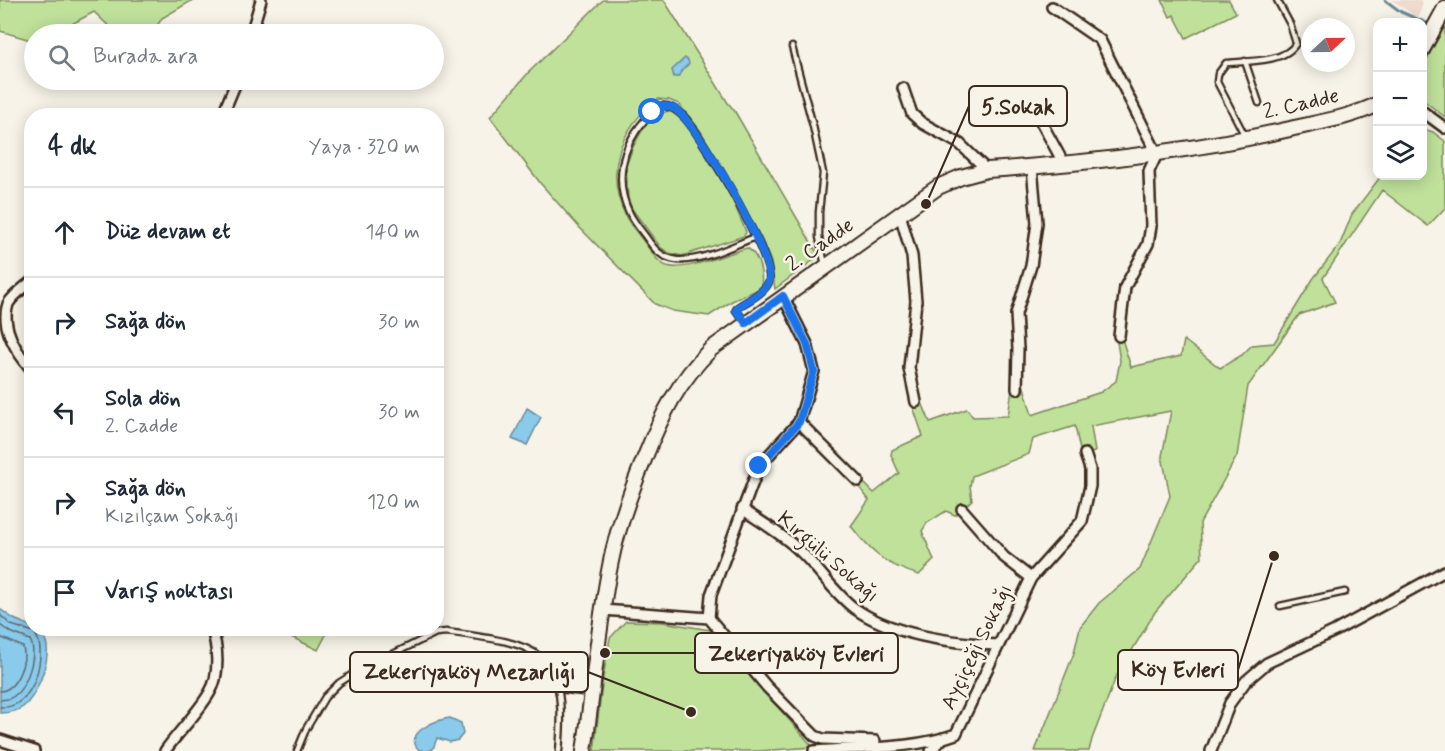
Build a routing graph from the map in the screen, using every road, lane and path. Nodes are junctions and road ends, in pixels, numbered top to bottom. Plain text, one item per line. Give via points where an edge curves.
1 (261, 0) edge
2 (1277, 0) edge
3 (1052, 7) dead end
4 (1440, 19) edge
5 (254, 24) edge
6 (1427, 41) edge
7 (792, 47) dead end
8 (1245, 62) junction
9 (903, 88) dead end
10 (233, 90) edge
11 (1259, 103) dead end
12 (1026, 105) dead end
13 (1373, 106) edge
14 (225, 108) edge
15 (1427, 115) edge
16 (1445, 128) edge
17 (1246, 139) junction
18 (1157, 154) junction
19 (1064, 164) junction
20 (1032, 167) junction
21 (987, 171) junction
22 (900, 214) junction
23 (755, 237) junction
24 (826, 267) junction
25 (24, 288) edge
26 (783, 296) junction
27 (746, 323) junction
28 (1119, 336) dead end
29 (24, 361) edge
30 (1017, 389) dead end
31 (916, 402) dead end
32 (799, 422) junction
33 (1085, 454) dead end
34 (858, 481) dead end
35 (742, 509) junction
36 (962, 509) dead end
37 (1445, 571) edge
38 (1031, 578) junction
39 (1345, 592) dead end
40 (1280, 606) dead end
41 (603, 610) junction
42 (709, 618) junction
43 (444, 632) edge
44 (214, 636) edge
45 (430, 636) edge
46 (998, 645) junction
47 (559, 689) junction
48 (593, 694) junction
49 (943, 738) junction
50 (0, 740) edge
51 (34, 751) edge
52 (165, 751) edge
53 (297, 751) edge
54 (559, 751) edge
55 (584, 751) edge
56 (814, 751) edge
57 (931, 751) edge
58 (1211, 751) edge

1 - 5 street
2 - 8 lane via 1290,24 1296,43 1293,49 1273,59
3 - 18 street via 1100,40
4 - 6 street
7 - 24 lane via 823,173 819,237
8 - 11 lane
8 - 17 lane via 1226,63 1217,82
9 - 21 street via 912,114 960,144
10 - 14 street
12 - 19 street via 1034,109
13 - 17 street, 2. Cadde via 1340,118
15 - 16 street
17 - 18 street, 2. Cadde
18 - 19 street, 2. Cadde
18 - 28 street via 1149,171 1148,243 1125,287
19 - 20 street, 2. Cadde
20 - 21 street, 2. Cadde
20 - 30 street via 1037,224 1031,266 1016,314
21 - 22 street, 2. Cadde via 938,187
22 - 24 street, 2. Cadde
22 - 31 street via 912,256 916,301 909,368
23 - 23 lane via 717,164 691,125 675,108 658,107 634,132 621,166 630,215 658,254 691,260
23 - 27 lane via 770,275 764,290 736,310
24 - 26 street, 2. Cadde
25 - 29 street via 8,303 2,316 5,331
26 - 27 street, 2. Cadde
26 - 32 street via 807,344 814,371
27 - 41 street, 2. Cadde via 693,366 660,423 620,525
32 - 34 street
32 - 35 street via 759,466
33 - 38 street, Ayçiçeği Sokağı via 1090,486 1082,521
35 - 42 street via 711,595
35 - 46 street, Kırgülü Sokağı via 800,550 851,606 870,618 893,628 961,643
36 - 38 street via 1004,557
37 - 58 street via 1267,663 1246,681 1230,703
38 - 46 street, Ayçiçeği Sokağı
39 - 40 lane
41 - 42 street
41 - 48 street, 2. Cadde
42 - 49 street via 815,736 866,741
43 - 47 lane via 517,643 535,651 551,668
44 - 52 street via 217,664 212,690
45 - 53 lane via 339,683 325,697
46 - 49 street, Ayçiçeği Sokağı via 956,734
47 - 48 lane
47 - 54 lane
48 - 55 street, 2. Cadde
49 - 56 street, Ayçiçeği Sokağı
49 - 57 street
50 - 51 street

